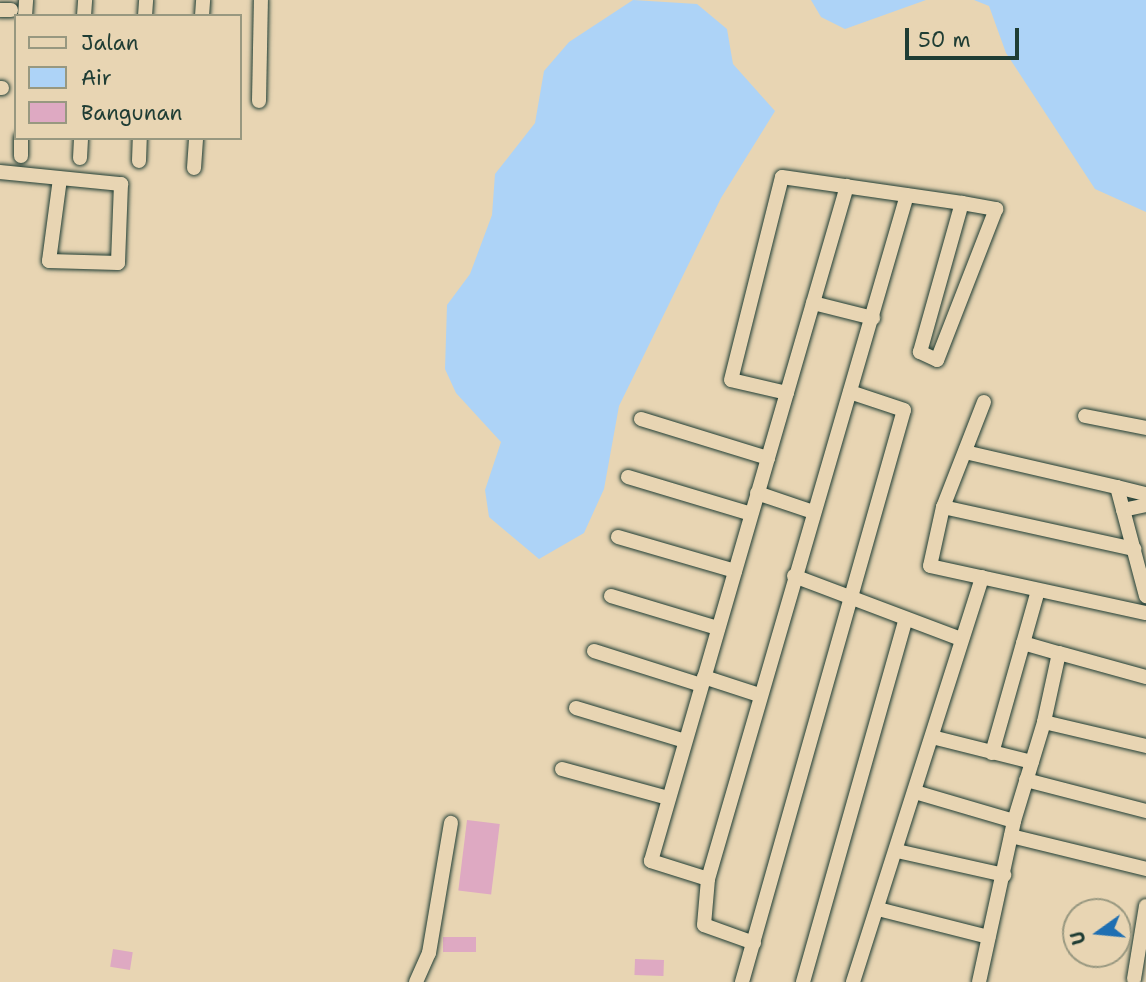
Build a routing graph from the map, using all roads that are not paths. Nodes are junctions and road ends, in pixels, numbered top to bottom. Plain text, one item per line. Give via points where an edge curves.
1 (261, 0) edge
2 (259, 101) dead end
3 (21, 140) edge
4 (81, 140) edge
5 (140, 140) edge
6 (196, 140) edge
7 (21, 156) dead end
8 (80, 159) dead end
9 (139, 161) dead end
10 (194, 168) dead end
11 (0, 172) edge
12 (60, 178) junction
13 (847, 186) junction
14 (907, 195) junction
15 (962, 203) junction
16 (813, 303) junction
17 (873, 318) junction
18 (850, 392) junction
19 (787, 393) junction
20 (984, 402) dead end
21 (1085, 416) dead end
22 (641, 419) dead end
23 (1146, 428) edge
24 (965, 452) junction
25 (768, 457) junction
26 (628, 477) dead end
27 (1117, 487) junction
28 (757, 493) junction
29 (1146, 494) edge
30 (1146, 505) edge
31 (943, 507) junction
32 (1123, 510) junction
33 (813, 512) junction
34 (751, 514) junction
35 (618, 537) dead end
36 (1134, 550) junction
37 (735, 571) junction
38 (794, 576) junction
39 (982, 577) junction
40 (1038, 590) junction
41 (611, 596) dead end
42 (1146, 596) edge
43 (852, 598) junction
44 (1146, 613) edge
45 (906, 619) junction
46 (718, 628) junction
47 (961, 639) junction
48 (1023, 643) junction
49 (594, 651) dead end
50 (1059, 653) junction
51 (1146, 677) edge
52 (703, 681) junction
53 (759, 695) junction
54 (576, 708) dead end
55 (1044, 722) junction
56 (932, 737) junction
57 (685, 741) junction
58 (1146, 746) edge
59 (992, 752) junction
60 (1032, 762) junction
61 (562, 769) dead end
62 (1026, 780) junction
63 (915, 792) junction
64 (668, 798) junction
65 (1146, 811) edge
66 (1014, 821) junction
67 (451, 823) dead end
68 (1011, 836) junction
69 (897, 851) junction
70 (1146, 869) edge
71 (1004, 875) junction
72 (708, 879) junction
73 (1146, 906) edge
74 (878, 909) junction
75 (989, 937) junction
76 (754, 943) junction
77 (1134, 979) dead end
78 (416, 982) edge
79 (742, 982) edge
80 (803, 982) edge
81 (853, 982) edge
82 (979, 982) edge

1 - 2 street
3 - 7 street
4 - 8 street
5 - 9 street
6 - 10 street
11 - 12 street
12 - 12 street via 49,261 118,263 121,184
13 - 14 street
13 - 16 street
13 - 19 street via 782,177 731,380
14 - 15 street
14 - 17 street
15 - 15 street via 920,352 937,360 996,209
16 - 17 street
16 - 19 street
17 - 18 street
18 - 33 street
18 - 43 street via 904,410
19 - 25 street
20 - 24 street
21 - 23 street
22 - 25 street
24 - 27 street
24 - 31 street
25 - 28 street
26 - 34 street
27 - 29 street
27 - 32 street
28 - 33 street
28 - 34 street
30 - 32 street
31 - 36 street
31 - 39 street via 930,566
32 - 36 street
33 - 38 street
34 - 37 street
35 - 37 street
36 - 42 street
37 - 46 street
38 - 43 street
38 - 53 street
39 - 40 street
39 - 47 street
40 - 44 street
40 - 48 street
41 - 46 street
43 - 45 street
43 - 76 street
45 - 47 street
45 - 80 street
46 - 52 street
47 - 56 street
48 - 50 street
48 - 59 street
49 - 52 street
50 - 51 street
50 - 55 street
52 - 53 street
52 - 57 street
53 - 72 street
54 - 57 street
55 - 58 street
55 - 60 street
56 - 59 street
56 - 63 street
57 - 64 street
59 - 60 street
60 - 62 street
61 - 64 street
62 - 65 street
62 - 66 street
63 - 66 street
63 - 69 street
64 - 72 street via 651,861
66 - 68 street
67 - 78 street via 429,953
68 - 70 street
68 - 71 street
69 - 71 street
69 - 74 street
71 - 75 street
72 - 76 street via 704,925
73 - 77 street
74 - 75 street
74 - 81 street
75 - 82 street
76 - 79 street

